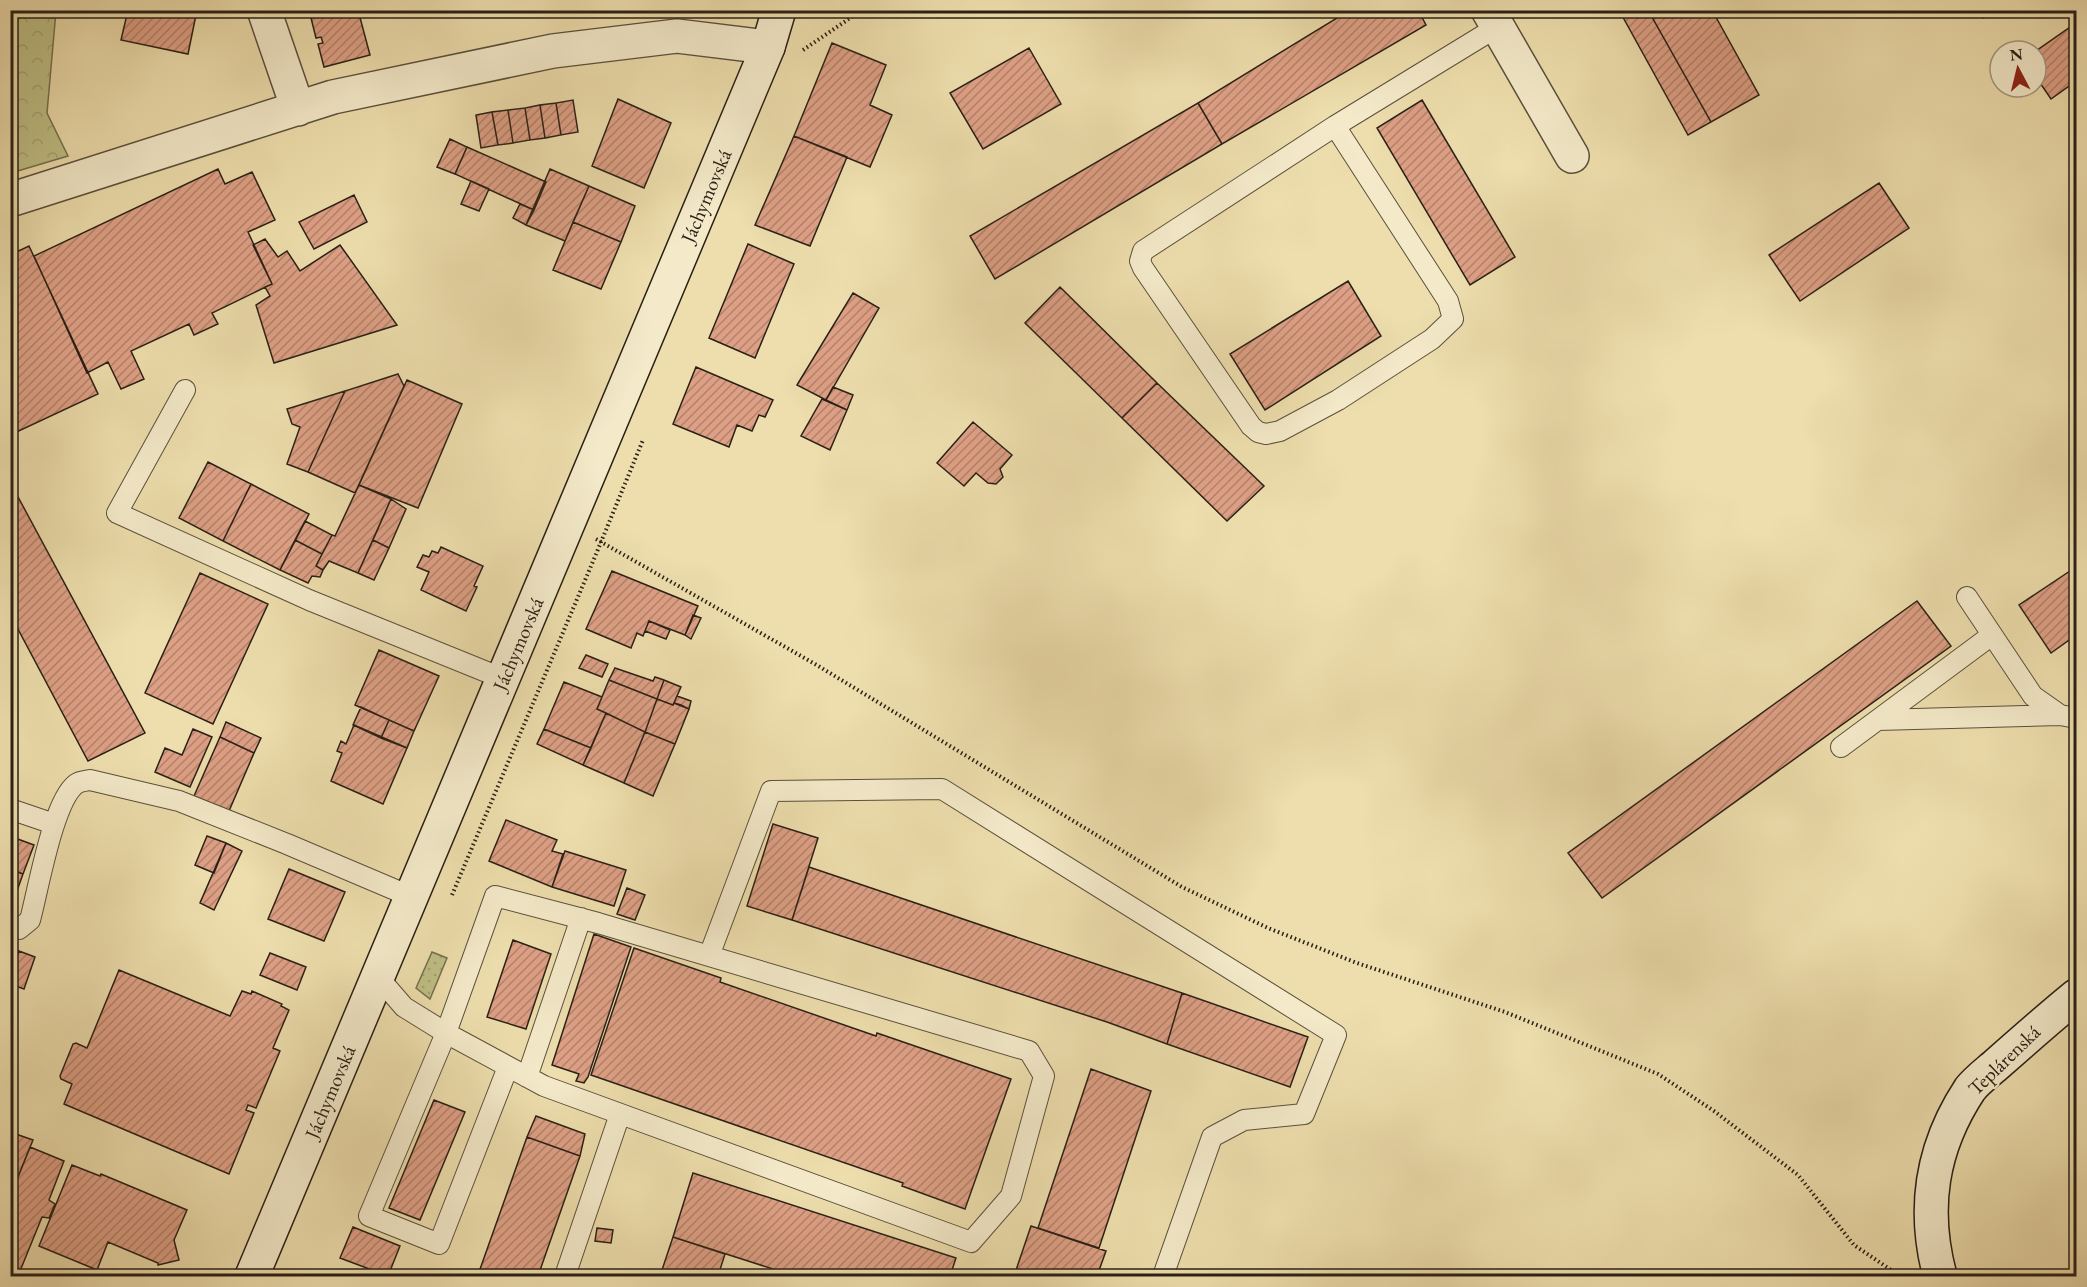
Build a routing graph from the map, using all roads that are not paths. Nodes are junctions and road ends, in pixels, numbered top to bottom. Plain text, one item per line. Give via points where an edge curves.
1 (264, 10) edge
2 (779, 10) edge
3 (1493, 19) edge
4 (768, 47) junction
5 (298, 109) junction
6 (1335, 126) junction
7 (1572, 156) dead end
8 (10, 200) edge
9 (185, 390) dead end
10 (1967, 597) dead end
11 (1992, 635) junction
12 (504, 679) junction
13 (2068, 717) edge
14 (1878, 720) junction
15 (1840, 747) dead end
16 (10, 809) edge
17 (54, 824) junction
18 (412, 897) junction
19 (581, 918) junction
20 (10, 927) edge
21 (709, 956) junction
22 (378, 977) junction
23 (2076, 996) edge
24 (446, 1033) junction
25 (508, 1067) junction
26 (527, 1077) junction
27 (620, 1114) junction
28 (252, 1276) edge
29 (565, 1276) edge
30 (1163, 1276) edge
31 (1940, 1276) edge

1 - 5 street
2 - 4 street, Jáchymovská
3 - 6 lane
3 - 7 street
4 - 5 street via 677,36 553,51
4 - 12 street, Jáchymovská
5 - 8 street
6 - 6 lane via 1448,302 1453,319 1432,339 1338,400 1280,431 1266,434 1251,426 1140,261 1143,251
9 - 12 lane via 117,513 309,600
10 - 11 lane
11 - 13 lane via 2033,696
11 - 14 lane
12 - 18 street, Jáchymovská
13 - 14 lane
14 - 15 lane
16 - 17 lane
17 - 18 lane via 77,783 90,780 179,801
17 - 20 lane via 30,920 19,929
18 - 22 street, Jáchymovská
19 - 21 lane
19 - 24 lane via 495,896
19 - 26 lane
21 - 27 lane via 1029,1051 1044,1076 1011,1196 971,1242
21 - 30 lane via 771,791 942,789 1336,1035 1304,1114 1244,1120 1212,1137
22 - 24 lane via 404,1007
22 - 28 street, Jáchymovská
23 - 31 street, Teplárenská via 1971,1088 1947,1131 1935,1166 1929,1211
24 - 25 lane
24 - 25 lane via 369,1216 439,1244
25 - 26 lane
26 - 27 lane
27 - 29 lane

